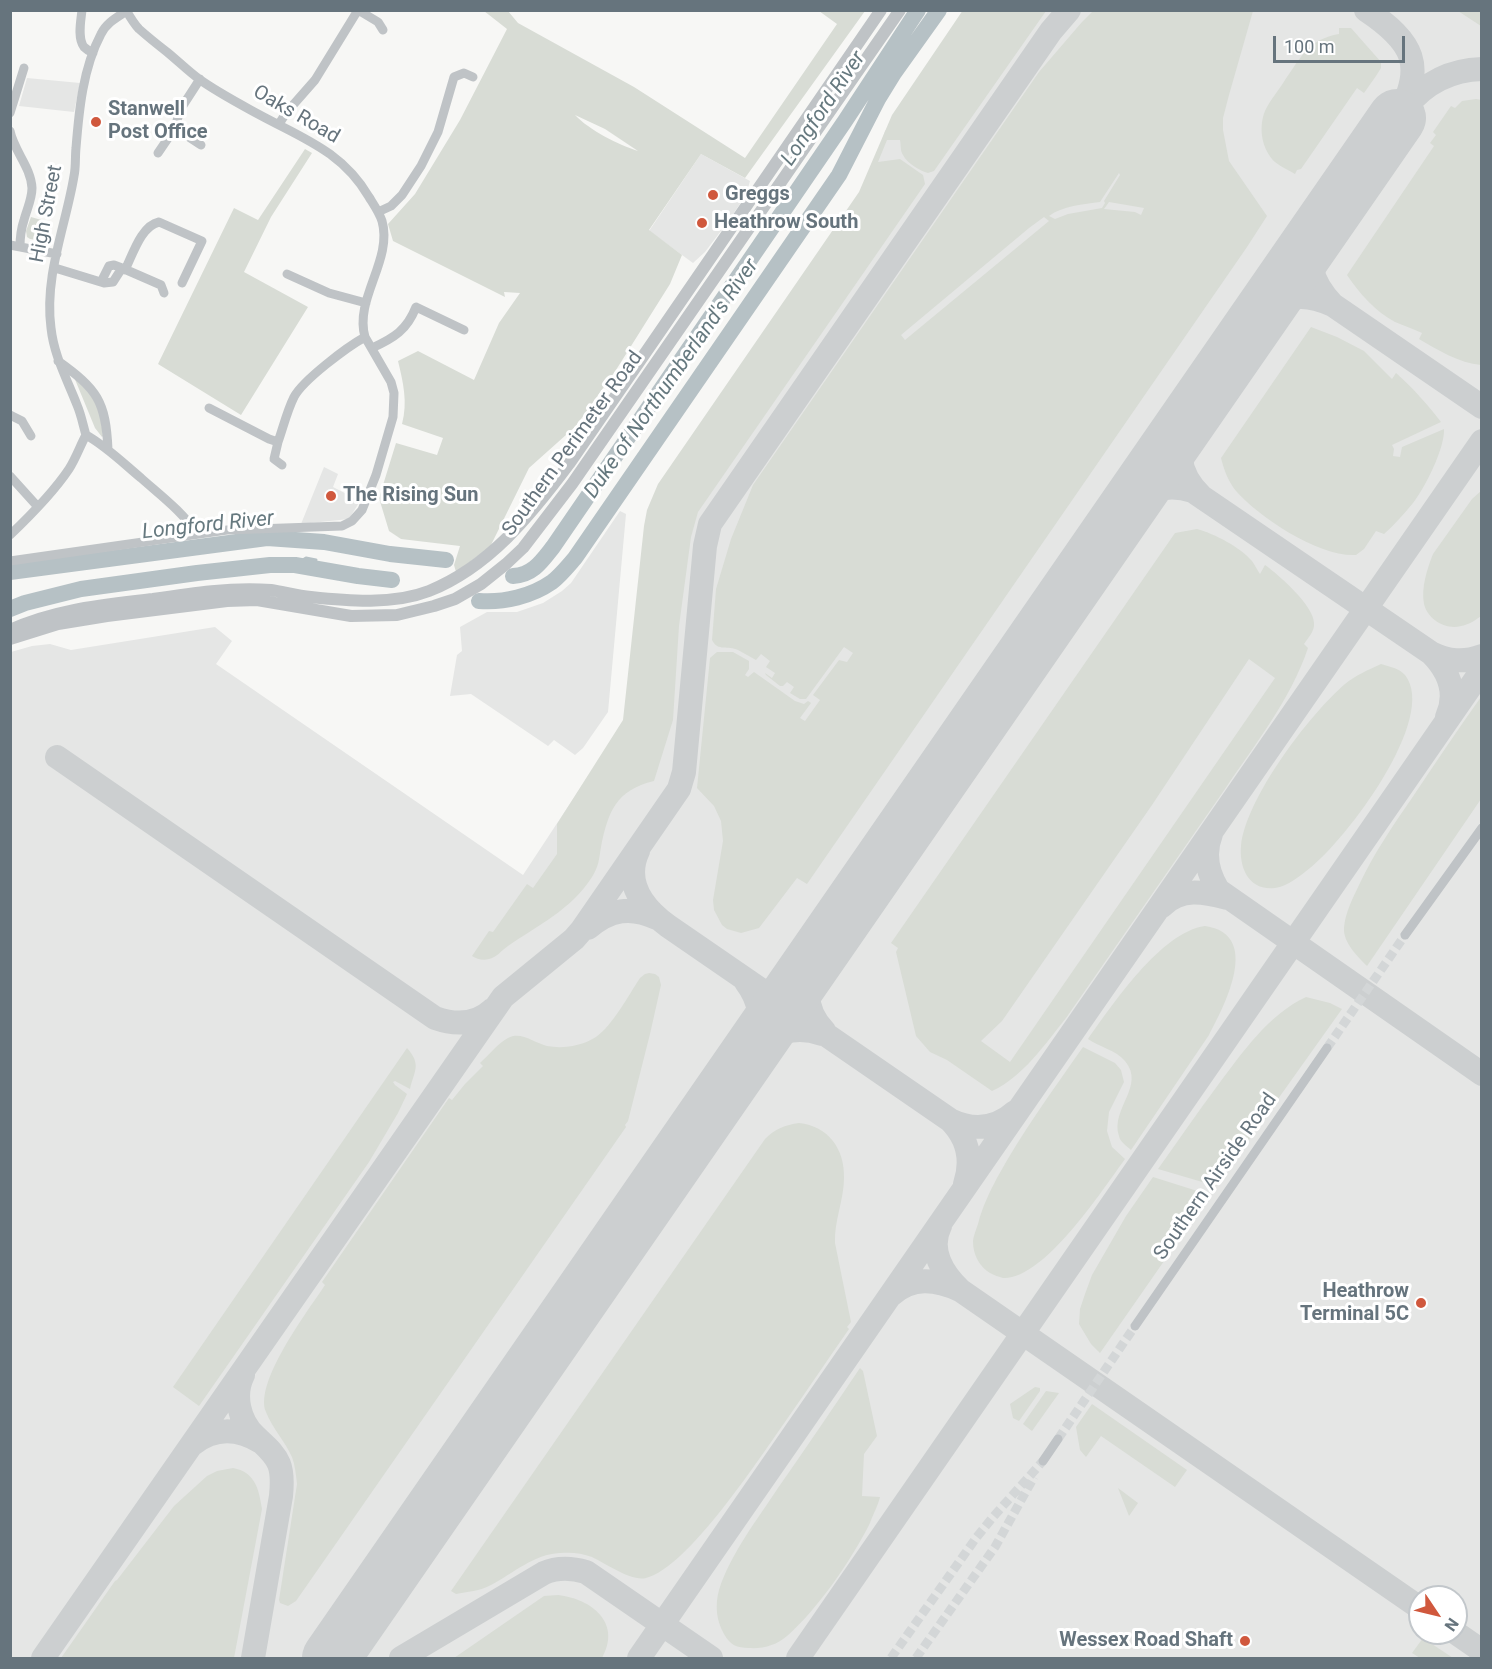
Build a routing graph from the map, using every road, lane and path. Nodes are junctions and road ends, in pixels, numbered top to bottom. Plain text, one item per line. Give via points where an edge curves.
1 (82, 10) edge
2 (358, 10) edge
3 (881, 10) edge
4 (900, 10) edge
5 (127, 11) edge
6 (383, 30) dead end
7 (93, 53) junction
8 (24, 69) dead end
9 (473, 77) dead end
10 (200, 79) junction
11 (10, 113) edge
12 (279, 124) junction
13 (175, 128) junction
14 (10, 131) edge
15 (201, 145) dead end
16 (158, 153) dead end
17 (378, 212) junction
18 (15, 246) edge
19 (57, 254) junction
20 (55, 268) junction
21 (124, 269) junction
22 (287, 274) dead end
23 (182, 283) dead end
24 (164, 293) dead end
25 (366, 303) junction
26 (464, 330) dead end
27 (365, 337) junction
28 (372, 348) junction
29 (58, 361) junction
30 (209, 408) dead end
31 (10, 415) edge
32 (86, 435) junction
33 (31, 436) dead end
34 (278, 442) junction
35 (108, 450) junction
36 (282, 465) dead end
37 (10, 476) edge
38 (38, 507) junction
39 (197, 534) junction
40 (10, 535) edge
41 (10, 561) edge
42 (10, 630) edge
43 (10, 639) edge
44 (1482, 828) edge
45 (1405, 935) tunnel mouth
46 (1327, 1048) tunnel mouth
47 (1135, 1326) tunnel mouth
48 (1058, 1439) tunnel mouth
49 (1043, 1461) tunnel mouth

1 - 7 street via 81,39 84,48
2 - 6 street via 378,22
2 - 12 street via 315,81
3 - 42 street, Southern Perimeter Road via 545,496 517,528 463,575 428,591 391,599 224,590 58,613
4 - 43 street, Southern Perimeter Road via 573,484 523,548 481,584 451,600 397,615 351,616 257,600 227,601 107,615 58,624
5 - 7 street, High Street via 107,25
5 - 10 street, Oaks Road via 138,28
7 - 19 street, High Street via 82,98 75,174
8 - 11 street
9 - 17 street via 464,73 454,77 438,132 421,166 402,195
10 - 12 street, Oaks Road
10 - 13 street via 180,110
12 - 17 street, Oaks Road via 315,143 344,165 361,183
13 - 15 street
13 - 16 street
14 - 18 street via 32,187
17 - 25 street, Oaks Road via 383,249
18 - 19 street
19 - 20 street, High Street
20 - 21 street via 100,282 113,282
20 - 29 street, High Street via 49,302
21 - 23 street via 143,234 151,224 159,222 202,241
21 - 24 street via 162,285
22 - 25 street via 329,293
25 - 27 street, Oaks Road
26 - 28 street via 418,302 400,332
27 - 28 street
27 - 34 street via 304,383 294,397
28 - 39 street via 391,382 393,417 376,475 362,510 352,521 342,526
29 - 32 street, High Street
29 - 35 street via 96,394 106,418
30 - 34 street
31 - 33 street via 22,421
32 - 35 street
32 - 38 street via 70,467
34 - 36 street via 274,459
35 - 39 street via 170,504
37 - 38 street
38 - 40 street
39 - 41 street
44 - 45 street
46 - 47 street, Southern Airside Road
48 - 49 street

